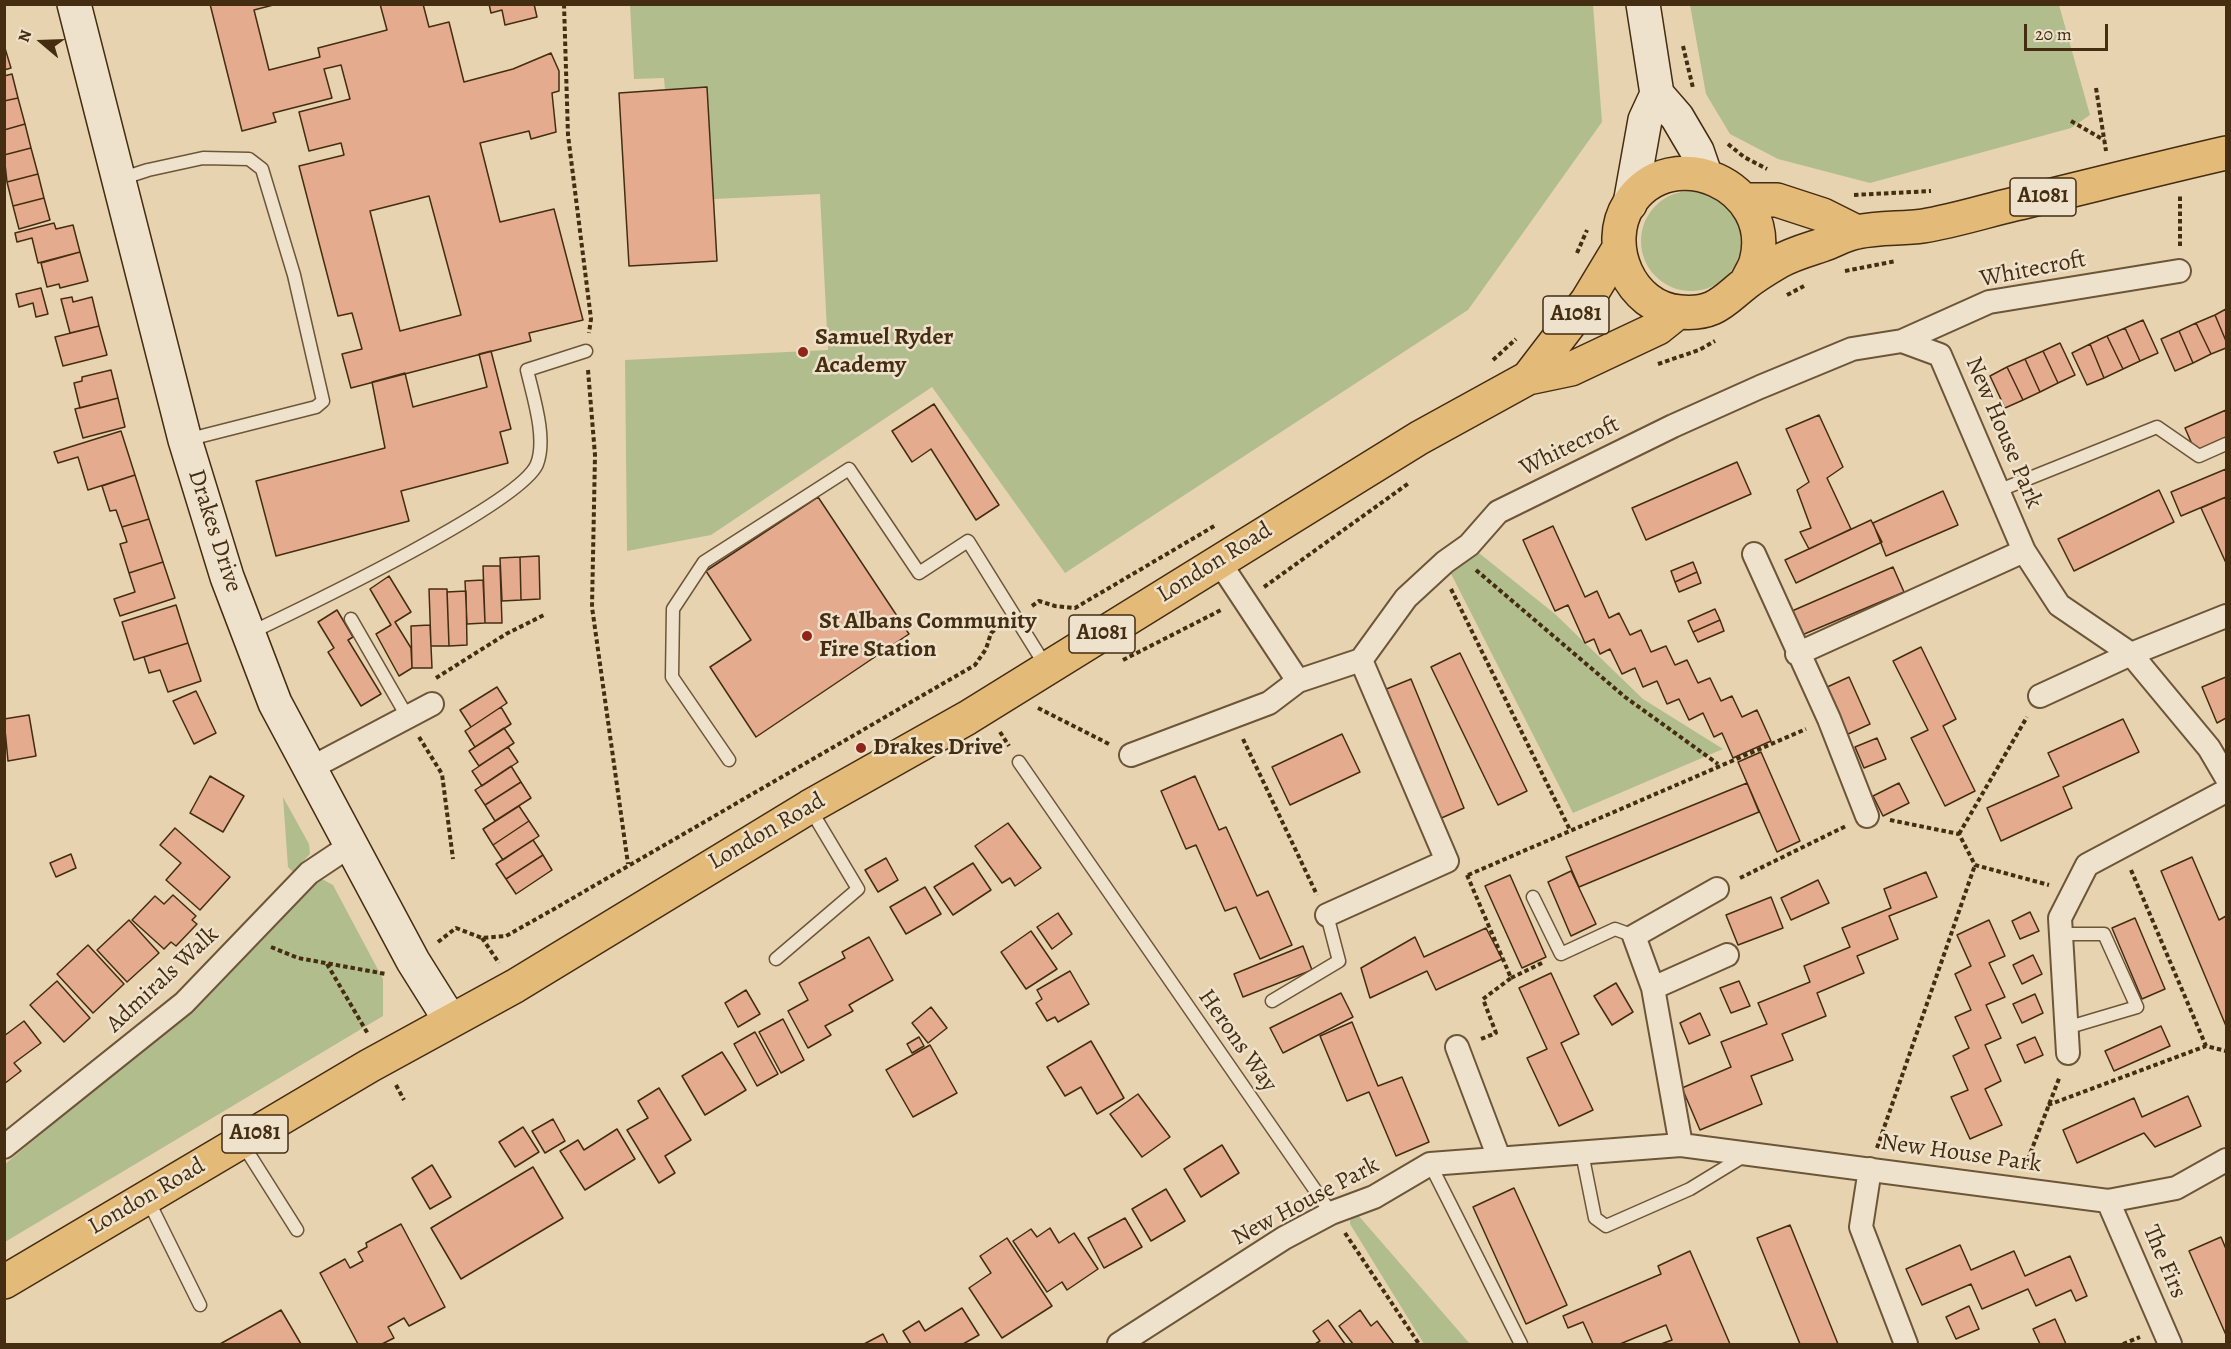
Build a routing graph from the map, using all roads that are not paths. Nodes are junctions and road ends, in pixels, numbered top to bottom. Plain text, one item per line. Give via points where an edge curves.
1 (74, 4) edge
2 (1643, 4) edge
3 (1657, 93) junction
4 (2226, 153) edge
5 (1705, 174) junction
6 (119, 180) junction
7 (1744, 200) junction
8 (1630, 204) junction
9 (1857, 232) junction
10 (1619, 248) junction
11 (2180, 271) road end
12 (1746, 283) junction
13 (1678, 312) junction
14 (1902, 341) junction
15 (1852, 349) joint
16 (586, 351) road end
17 (1528, 378) junction
18 (185, 440) junction
19 (2226, 444) edge
20 (2000, 490) junction
21 (2024, 551) junction
22 (1754, 555) dead end
23 (1218, 560) junction
24 (2226, 616) edge
25 (351, 619) dead end
26 (249, 633) junction
27 (1797, 654) junction
28 (2132, 654) junction
29 (1361, 660) junction
30 (1048, 669) junction
31 (1299, 681) junction
32 (2040, 696) road end
33 (432, 704) road end
34 (408, 718) junction
35 (1131, 755) road end
36 (729, 760) dead end
37 (1019, 762) dead end
38 (309, 769) junction
39 (2226, 777) edge
40 (2226, 792) edge
41 (809, 807) junction
42 (1867, 816) road end
43 (351, 845) junction
44 (1717, 889) road end
45 (1533, 897) dead end
46 (1327, 915) joint
47 (2059, 934) junction
48 (1634, 936) junction
49 (1727, 955) dead end
50 (776, 959) dead end
51 (1653, 988) junction
52 (1272, 1001) dead end
53 (450, 1020) junction
54 (2066, 1028) junction
55 (1457, 1047) road end
56 (2068, 1053) road end
57 (242, 1142) junction
58 (1680, 1145) junction
59 (4, 1147) edge
60 (1582, 1153) junction
61 (1749, 1153) junction
62 (1499, 1158) junction
63 (2226, 1160) edge
64 (1430, 1164) junction
65 (1870, 1169) junction
66 (146, 1198) junction
67 (2108, 1201) junction
68 (1331, 1213) junction
69 (297, 1230) dead end
70 (4, 1282) edge
71 (200, 1305) dead end
72 (1119, 1344) edge
73 (1521, 1344) edge
74 (1906, 1344) edge
75 (2170, 1344) edge

1 - 6 street, Drakes Drive
2 - 3 street
3 - 5 street via 1677,117
3 - 8 street via 1645,120
4 - 9 main road, London Road / A1081 via 1923,226
5 - 7 main road, London Road / A1081 via 1726,183
5 - 8 main road, London Road / A1081 via 1683,173 1659,179
6 - 18 street, Drakes Drive
6 - 18 lane via 203,158 249,159 262,169 311,341 323,401 316,407
7 - 9 main road via 1777,200 1823,215
7 - 12 main road, London Road / A1081 via 1755,219 1758,242 1756,262
8 - 10 main road, London Road / A1081 via 1623,219
9 - 12 main road, London Road / A1081 via 1780,261
10 - 13 main road, London Road / A1081 via 1631,283 1651,302
10 - 17 main road, London Road / A1081 via 1587,301
11 - 14 street, Whitecroft via 1989,302
12 - 13 main road, London Road / A1081 via 1726,302 1702,311
13 - 17 main road, London Road / A1081 via 1658,328 1571,369
14 - 15 street, New House Park
14 - 20 street, New House Park via 1940,355
15 - 29 street, Whitecroft via 1673,426 1498,512 1469,545 1406,598
16 - 26 lane via 527,370 540,431 537,465 515,490 376,570
17 - 23 main road, London Road / A1081 via 1419,438
18 - 26 street, Drakes Drive via 227,577
19 - 20 lane via 2199,456 2157,427
20 - 21 street, New House Park
21 - 27 street
21 - 28 street, New House Park via 2059,605
22 - 27 street
23 - 30 main road, London Road / A1081
23 - 31 street
24 - 28 street
25 - 34 lane
26 - 38 street, Drakes Drive via 275,703
27 - 42 street via 1829,719
28 - 32 street
28 - 39 street, New House Park via 2209,748
29 - 31 street
29 - 46 street via 1447,861
30 - 36 lane via 968,541 919,573 849,469 704,562 673,609 672,677
30 - 41 main road, London Road / A1081
31 - 35 street via 1269,703
33 - 34 street
34 - 38 street
37 - 68 lane, Herons Way
38 - 43 street, Drakes Drive
40 - 47 street via 2087,865 2060,918
41 - 50 lane via 858,889
41 - 53 main road, London Road / A1081 via 532,975
43 - 53 street, Drakes Drive
43 - 59 street, Admirals Walk via 309,873 184,1004
44 - 48 street
45 - 48 lane via 1561,954 1615,929
46 - 52 lane via 1339,962
47 - 54 street
47 - 54 lane via 2104,933 2137,1007
48 - 51 street
49 - 51 street
51 - 58 street
53 - 57 main road, London Road / A1081
54 - 56 street
55 - 62 street
57 - 66 main road, London Road / A1081
57 - 69 lane
58 - 60 street, New House Park
58 - 61 street, New House Park
60 - 61 lane via 1595,1218 1606,1226 1690,1189
60 - 62 street, New House Park
61 - 65 street, New House Park
62 - 64 street, New House Park
63 - 67 street, New House Park via 2176,1188
64 - 68 street, New House Park via 1374,1197
64 - 73 lane
65 - 67 street, New House Park
65 - 74 street via 1860,1227
66 - 70 main road, London Road / A1081
66 - 71 lane
67 - 75 street, The Firs
68 - 72 street, New House Park via 1284,1238

